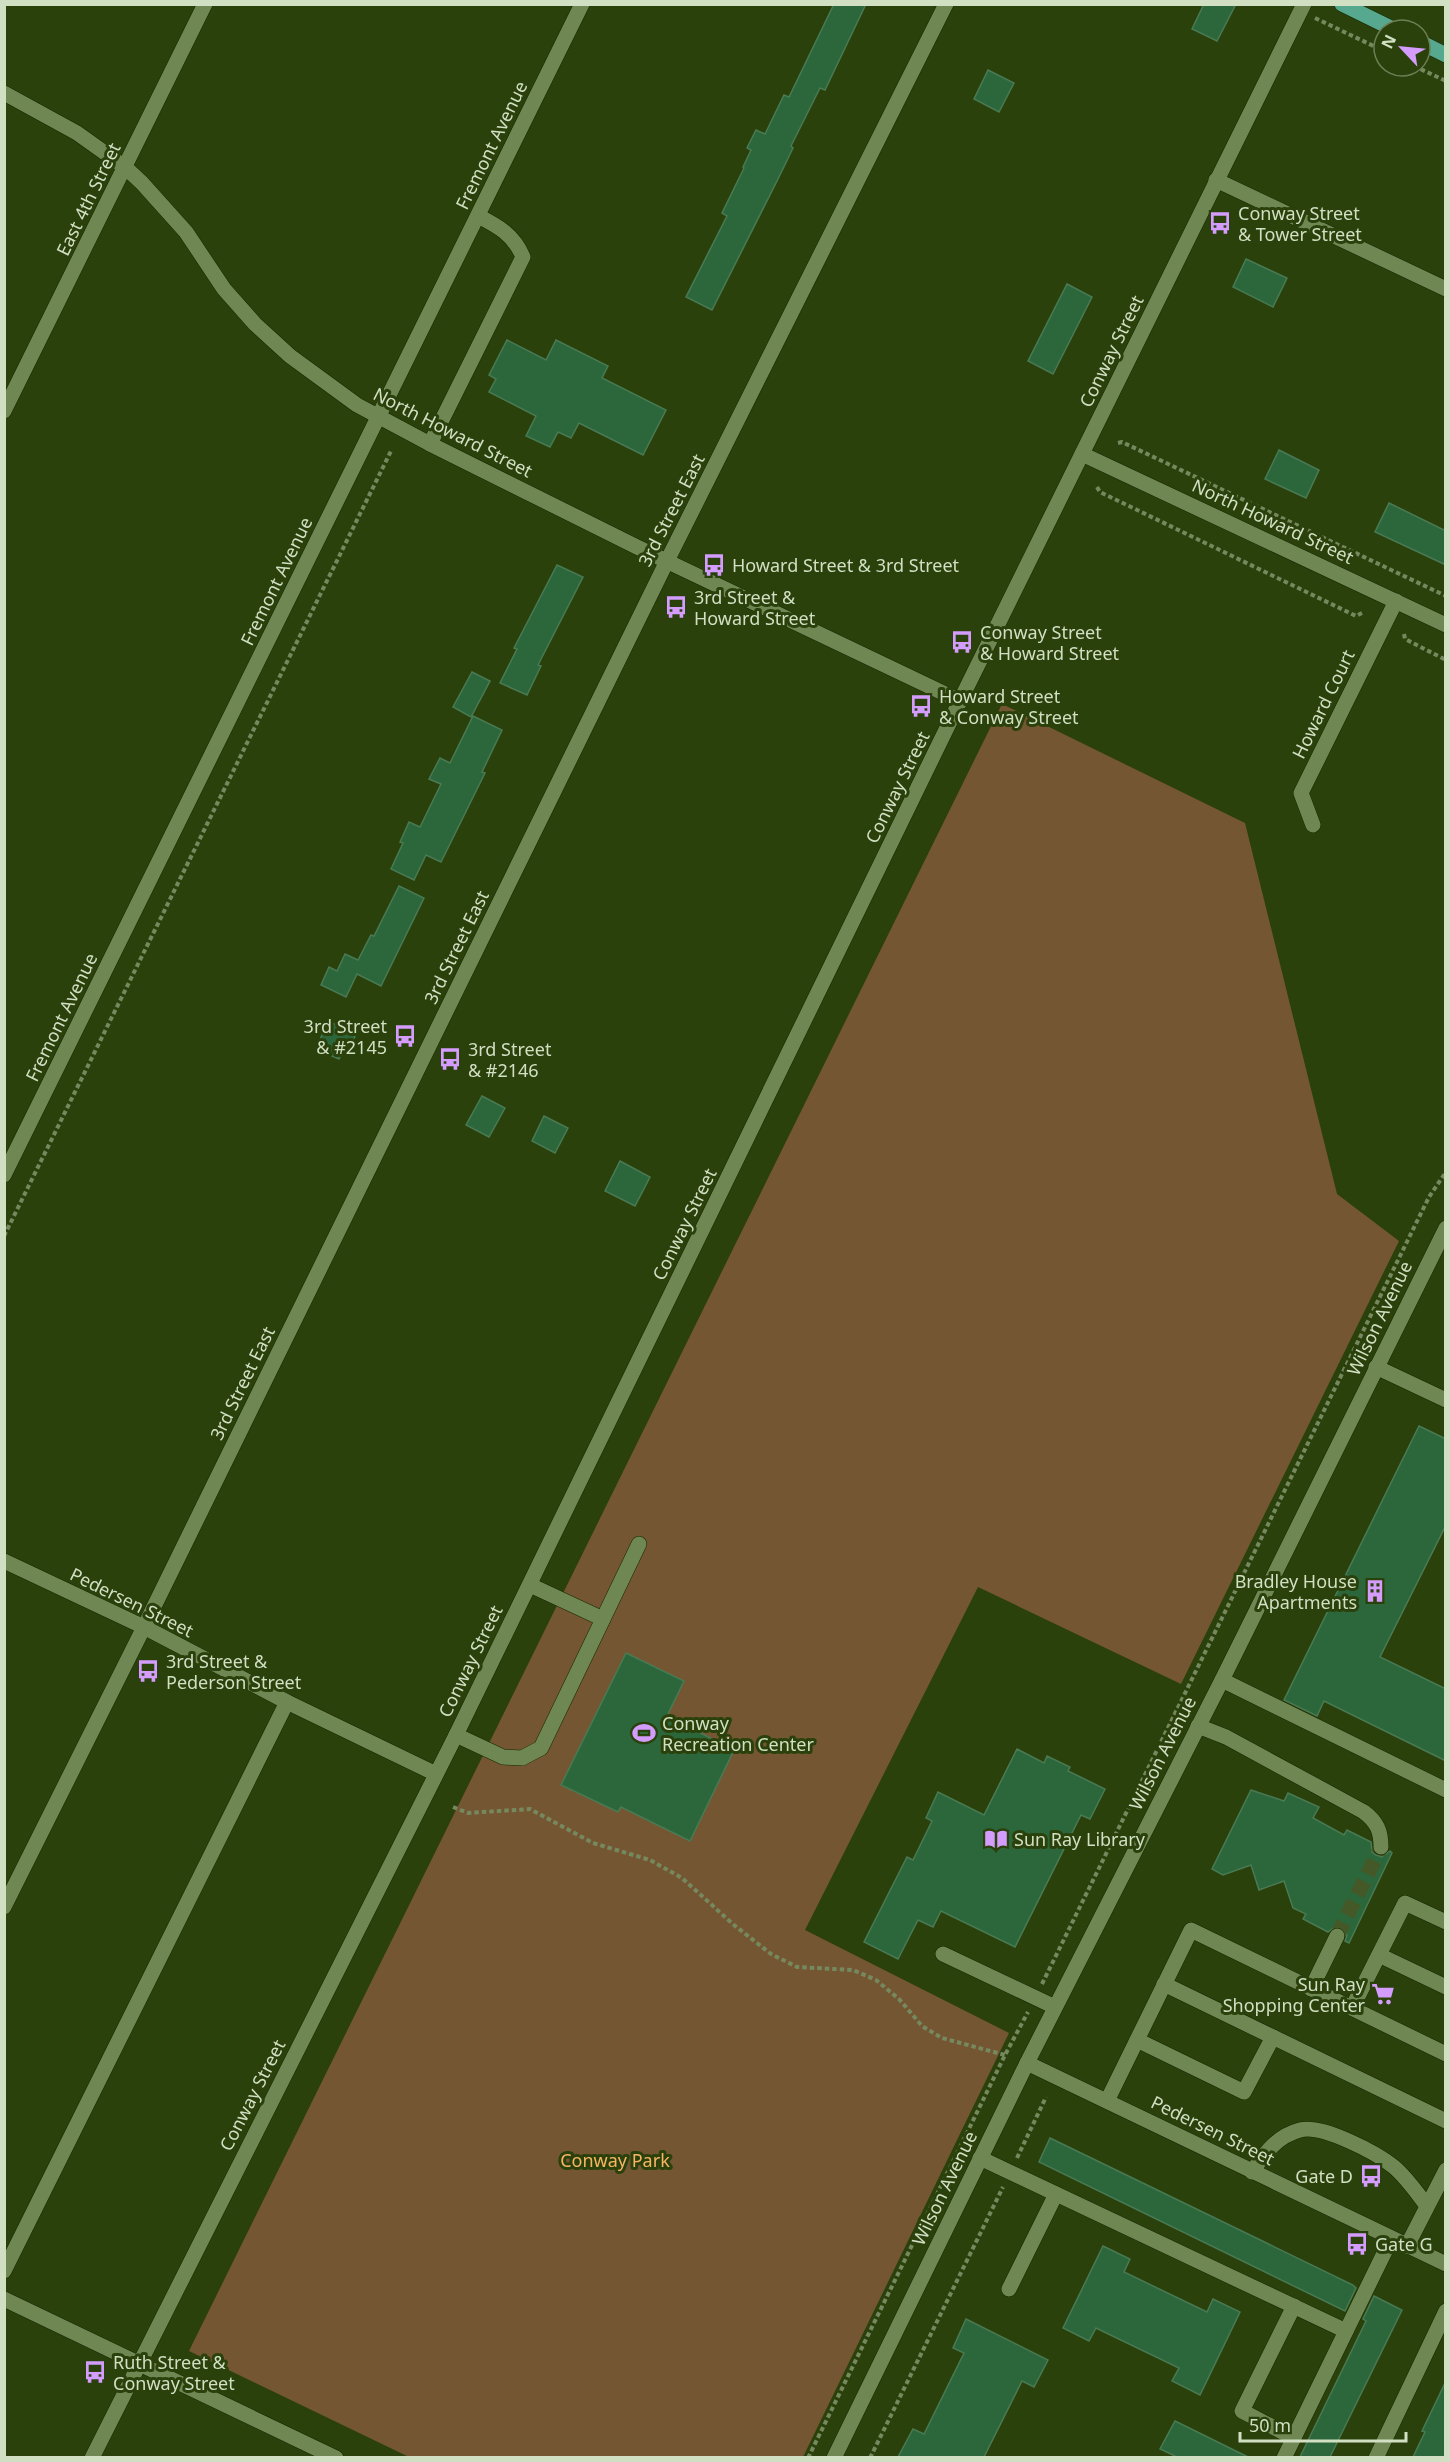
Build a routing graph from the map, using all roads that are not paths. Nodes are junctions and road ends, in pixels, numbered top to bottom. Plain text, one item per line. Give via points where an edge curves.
1 (205, 4) edge
2 (582, 4) edge
3 (946, 4) edge
4 (1304, 4) edge
5 (1342, 4) edge
6 (1372, 19) edge
7 (1432, 48) edge
8 (1446, 55) edge
9 (4, 93) edge
10 (126, 168) junction
11 (1216, 180) junction
12 (478, 216) junction
13 (1446, 289) edge
14 (4, 411) edge
15 (379, 418) junction
16 (430, 444) junction
17 (1082, 454) junction
18 (667, 561) junction
19 (1396, 601) junction
20 (1446, 625) edge
21 (960, 701) junction
22 (1313, 825) dead end
23 (4, 1175) edge
24 (1446, 1228) edge
25 (1376, 1367) junction
26 (1446, 1401) edge
27 (639, 1544) dead end
28 (4, 1561) edge
29 (530, 1585) junction
30 (603, 1619) junction
31 (144, 1627) junction
32 (1222, 1680) junction
33 (287, 1702) junction
34 (1198, 1726) junction
35 (456, 1735) junction
36 (436, 1774) junction
37 (1446, 1790) edge
38 (1382, 1847) tunnel mouth
39 (4, 1907) edge
40 (1446, 1922) edge
41 (1337, 1936) tunnel mouth
42 (944, 1954) dead end
43 (1379, 1955) junction
44 (1164, 1984) junction
45 (1446, 1988) edge
46 (1311, 1989) junction
47 (1055, 2007) junction
48 (1352, 2008) junction
49 (1273, 2037) junction
50 (1137, 2040) junction
51 (1446, 2054) edge
52 (1027, 2063) junction
53 (1107, 2100) junction
54 (1446, 2121) edge
55 (980, 2158) junction
56 (1446, 2170) edge
57 (1252, 2172) junction
58 (1056, 2194) junction
59 (1427, 2206) junction
60 (1391, 2239) junction
61 (1407, 2246) junction
62 (1446, 2264) edge
63 (4, 2271) edge
64 (1009, 2289) dead end
65 (4, 2299) edge
66 (1294, 2306) junction
67 (1446, 2311) edge
68 (1346, 2331) junction
69 (139, 2363) junction
70 (1294, 2438) junction
71 (838, 2456) edge
72 (92, 2457) edge
73 (336, 2457) edge
74 (1284, 2457) edge
75 (1376, 2457) edge

1 - 10 street, East 4th Street
2 - 12 street, Fremont Avenue
3 - 18 street, 3rd Street East
4 - 11 street, Conway Street
5 - 6 main road
7 - 8 main road
9 - 10 street, North Howard Street via 77,133
10 - 14 street, East 4th Street
10 - 15 street, North Howard Street via 186,232 224,289 255,324 330,387
11 - 13 street
11 - 17 street, Conway Street
12 - 15 street, Fremont Avenue
12 - 16 street via 502,229 518,244 523,257
15 - 16 street, North Howard Street
15 - 23 street, Fremont Avenue
16 - 18 street, North Howard Street
17 - 19 street, North Howard Street
17 - 21 street, Conway Street
18 - 21 street, North Howard Street
18 - 31 street, 3rd Street East
19 - 20 street, North Howard Street
19 - 22 street, Howard Court via 1301,793
21 - 29 street, Conway Street
24 - 25 street, Wilson Avenue
25 - 26 street
25 - 32 street, Wilson Avenue
27 - 30 street
28 - 31 street, Pedersen Street
29 - 30 street
29 - 35 street, Conway Street
30 - 35 street via 541,1748 522,1758 503,1757
31 - 33 street, Pedersen Street
31 - 39 street, 3rd Street East
32 - 34 street, Wilson Avenue
32 - 37 street
33 - 36 street, Pedersen Street
33 - 63 street
34 - 38 street via 1226,1737 1364,1812 1382,1834
34 - 47 street, Wilson Avenue
35 - 36 street, Conway Street
36 - 69 street, Conway Street
40 - 43 street via 1405,1903
41 - 46 street
42 - 47 street
43 - 45 street
43 - 48 street
44 - 46 street via 1191,1930
44 - 49 street
44 - 50 street
46 - 48 street
47 - 52 street, Wilson Avenue
48 - 51 street
49 - 50 street via 1244,2092
49 - 54 street
50 - 53 street
52 - 53 street, Pedersen Street
52 - 55 street, Wilson Avenue
53 - 57 street, Pedersen Street
55 - 58 street
55 - 71 street, Wilson Avenue
56 - 59 street
57 - 59 street via 1276,2142 1302,2129 1315,2129 1385,2160
57 - 60 street, Pedersen Street
58 - 64 street
58 - 66 street
59 - 61 street
60 - 61 street, Pedersen Street
60 - 68 street
61 - 62 street, Pedersen Street
65 - 69 street
66 - 68 street
66 - 70 street via 1242,2411
67 - 75 street
68 - 70 street
69 - 72 street, Conway Street
69 - 73 street
70 - 74 street

